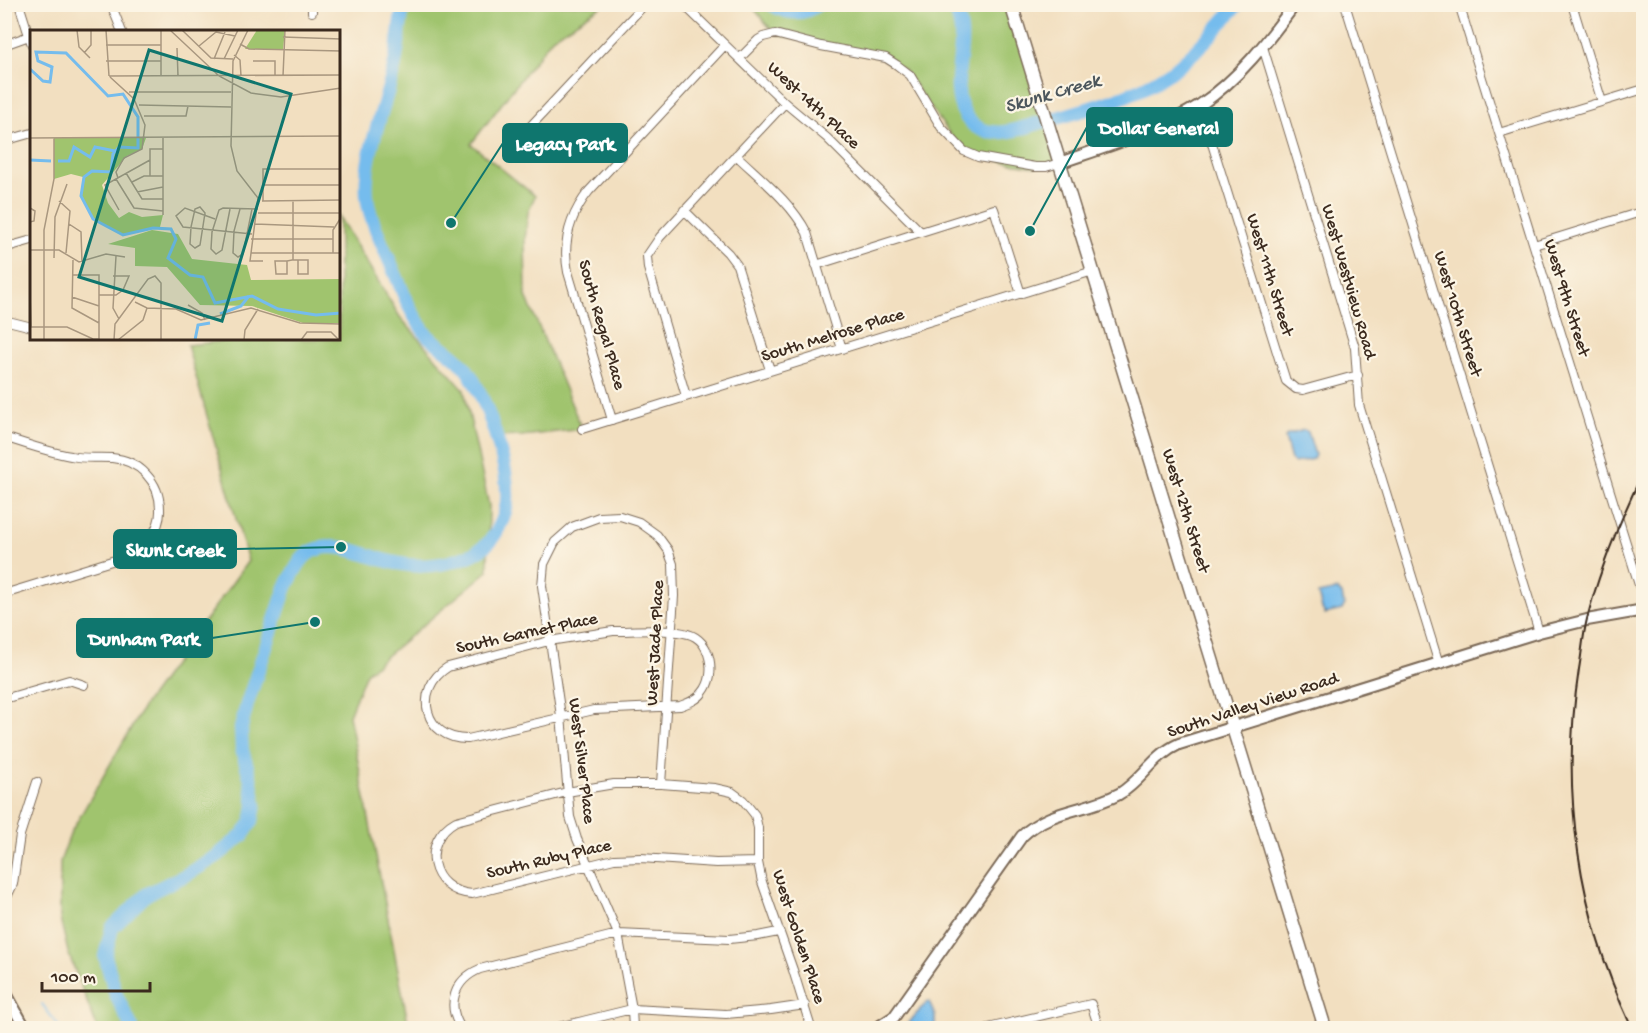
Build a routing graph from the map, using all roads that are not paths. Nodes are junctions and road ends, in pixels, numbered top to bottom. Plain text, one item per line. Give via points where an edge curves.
1 (19, 4) edge
2 (111, 4) edge
3 (645, 4) edge
4 (683, 4) edge
5 (1011, 4) edge
6 (1295, 4) edge
7 (1345, 4) edge
8 (1459, 4) edge
9 (1572, 4) edge
10 (121, 30) edge
11 (29, 36) junction
12 (30, 39) edge
13 (4, 45) edge
14 (725, 45) junction
15 (1263, 47) junction
16 (740, 58) junction
17 (1644, 89) edge
18 (1602, 102) junction
19 (785, 103) junction
20 (1200, 105) junction
21 (527, 130) dead end
22 (1499, 133) junction
23 (30, 134) edge
24 (4, 141) edge
25 (736, 155) junction
26 (1059, 163) junction
27 (684, 210) junction
28 (1644, 211) edge
29 (920, 231) junction
30 (30, 241) edge
31 (1534, 245) junction
32 (4, 248) edge
33 (816, 265) junction
34 (1093, 271) junction
35 (1021, 294) junction
36 (4, 320) edge
37 (30, 326) edge
38 (842, 349) junction
39 (770, 370) junction
40 (1358, 375) junction
41 (686, 396) junction
42 (612, 420) junction
43 (582, 429) dead end
44 (4, 437) edge
45 (599, 517) joint
46 (4, 594) edge
47 (1644, 602) edge
48 (1644, 610) edge
49 (672, 632) junction
50 (1539, 633) junction
51 (549, 641) junction
52 (1439, 664) junction
53 (84, 685) dead end
54 (4, 699) edge
55 (668, 708) junction
56 (561, 716) junction
57 (1234, 728) junction
58 (37, 782) dead end
59 (661, 784) junction
60 (567, 792) junction
61 (758, 862) junction
62 (588, 865) junction
63 (4, 903) edge
64 (778, 932) junction
65 (618, 934) junction
66 (4, 990) edge
67 (805, 1005) junction
68 (632, 1009) junction
69 (25, 1029) edge
70 (461, 1029) edge
71 (554, 1029) edge
72 (633, 1029) edge
73 (812, 1029) edge
74 (877, 1029) edge
75 (988, 1029) edge
76 (1099, 1029) edge
77 (1325, 1029) edge

1 - 11 street
2 - 10 street
3 - 21 street
4 - 14 street, West 14th Place
5 - 26 main road, West 12th Street
6 - 15 street
7 - 50 street, West 10th Street
8 - 22 street, West 9th Street
9 - 18 street
11 - 12 street
11 - 13 street
14 - 16 street, West 14th Place
14 - 42 street, South Regal Place via 589,191 570,223 565,249 568,272
15 - 20 street
15 - 40 street, West Westview Road via 1355,348
16 - 19 street, West 14th Place
16 - 26 street via 763,37 775,34 886,58 909,75 940,127 964,151 1035,167
17 - 18 street
18 - 22 street
19 - 25 street
19 - 29 street, West 14th Place via 835,146
20 - 26 street
20 - 40 street, West 11th Street via 1286,381 1303,390
22 - 31 street, West 9th Street
23 - 24 street
25 - 27 street
25 - 33 street via 798,218 807,233
26 - 34 main road, West 12th Street
27 - 39 street via 737,265
27 - 41 street via 646,260
28 - 31 street
29 - 33 street
29 - 35 street via 994,209
30 - 32 street
31 - 47 street, West 9th Street
33 - 38 street
34 - 35 street, South Melrose Place
34 - 57 main road, West 12th Street
35 - 38 street, South Melrose Place
36 - 37 street
38 - 39 street, South Melrose Place
39 - 41 street, South Melrose Place
40 - 52 street, West Westview Road via 1359,405
41 - 42 street, South Melrose Place
42 - 43 street, South Melrose Place
44 - 46 street via 68,456 114,458 131,463 151,480 160,509 151,537 128,556
45 - 49 street, West Jade Place via 633,520 664,544 675,571
45 - 51 street, West Silver Place via 567,530 547,556 542,586
48 - 50 street, South Valley View Road
49 - 51 street, South Garnet Place via 613,632
49 - 55 street, West Jade Place
49 - 55 street, South Garnet Place via 698,639 711,672 700,696
50 - 52 street, South Valley View Road
51 - 56 street, West Silver Place
51 - 56 street, South Garnet Place via 448,667 432,681 426,698 427,710 443,733 462,739
52 - 57 street, South Valley View Road
53 - 54 street via 69,680
55 - 56 street via 615,708
55 - 59 street, West Jade Place
56 - 60 street, West Silver Place
57 - 74 street, South Valley View Road via 1179,744 1164,752 1120,793 1034,825 1022,836 894,1017
57 - 77 main road, West 12th Street
58 - 63 street via 20,835 12,891
59 - 60 street via 614,784
59 - 61 street, West Golden Place via 714,788 732,792 743,800 755,814
60 - 62 street, West Silver Place via 573,828
60 - 62 street, South Ruby Place via 456,821 443,830 436,842 434,864 447,885 471,894
61 - 62 street, South Ruby Place via 628,858
61 - 64 street, West Golden Place
62 - 65 street, West Silver Place
64 - 65 street via 729,939
64 - 67 street, West Golden Place
65 - 68 street, West Silver Place
65 - 70 street via 480,969 465,977 456,989 453,1004
66 - 69 street
67 - 68 street via 726,1014
67 - 73 street, West Golden Place
68 - 71 street
68 - 72 street, West Silver Place
75 - 76 street via 1091,1004

